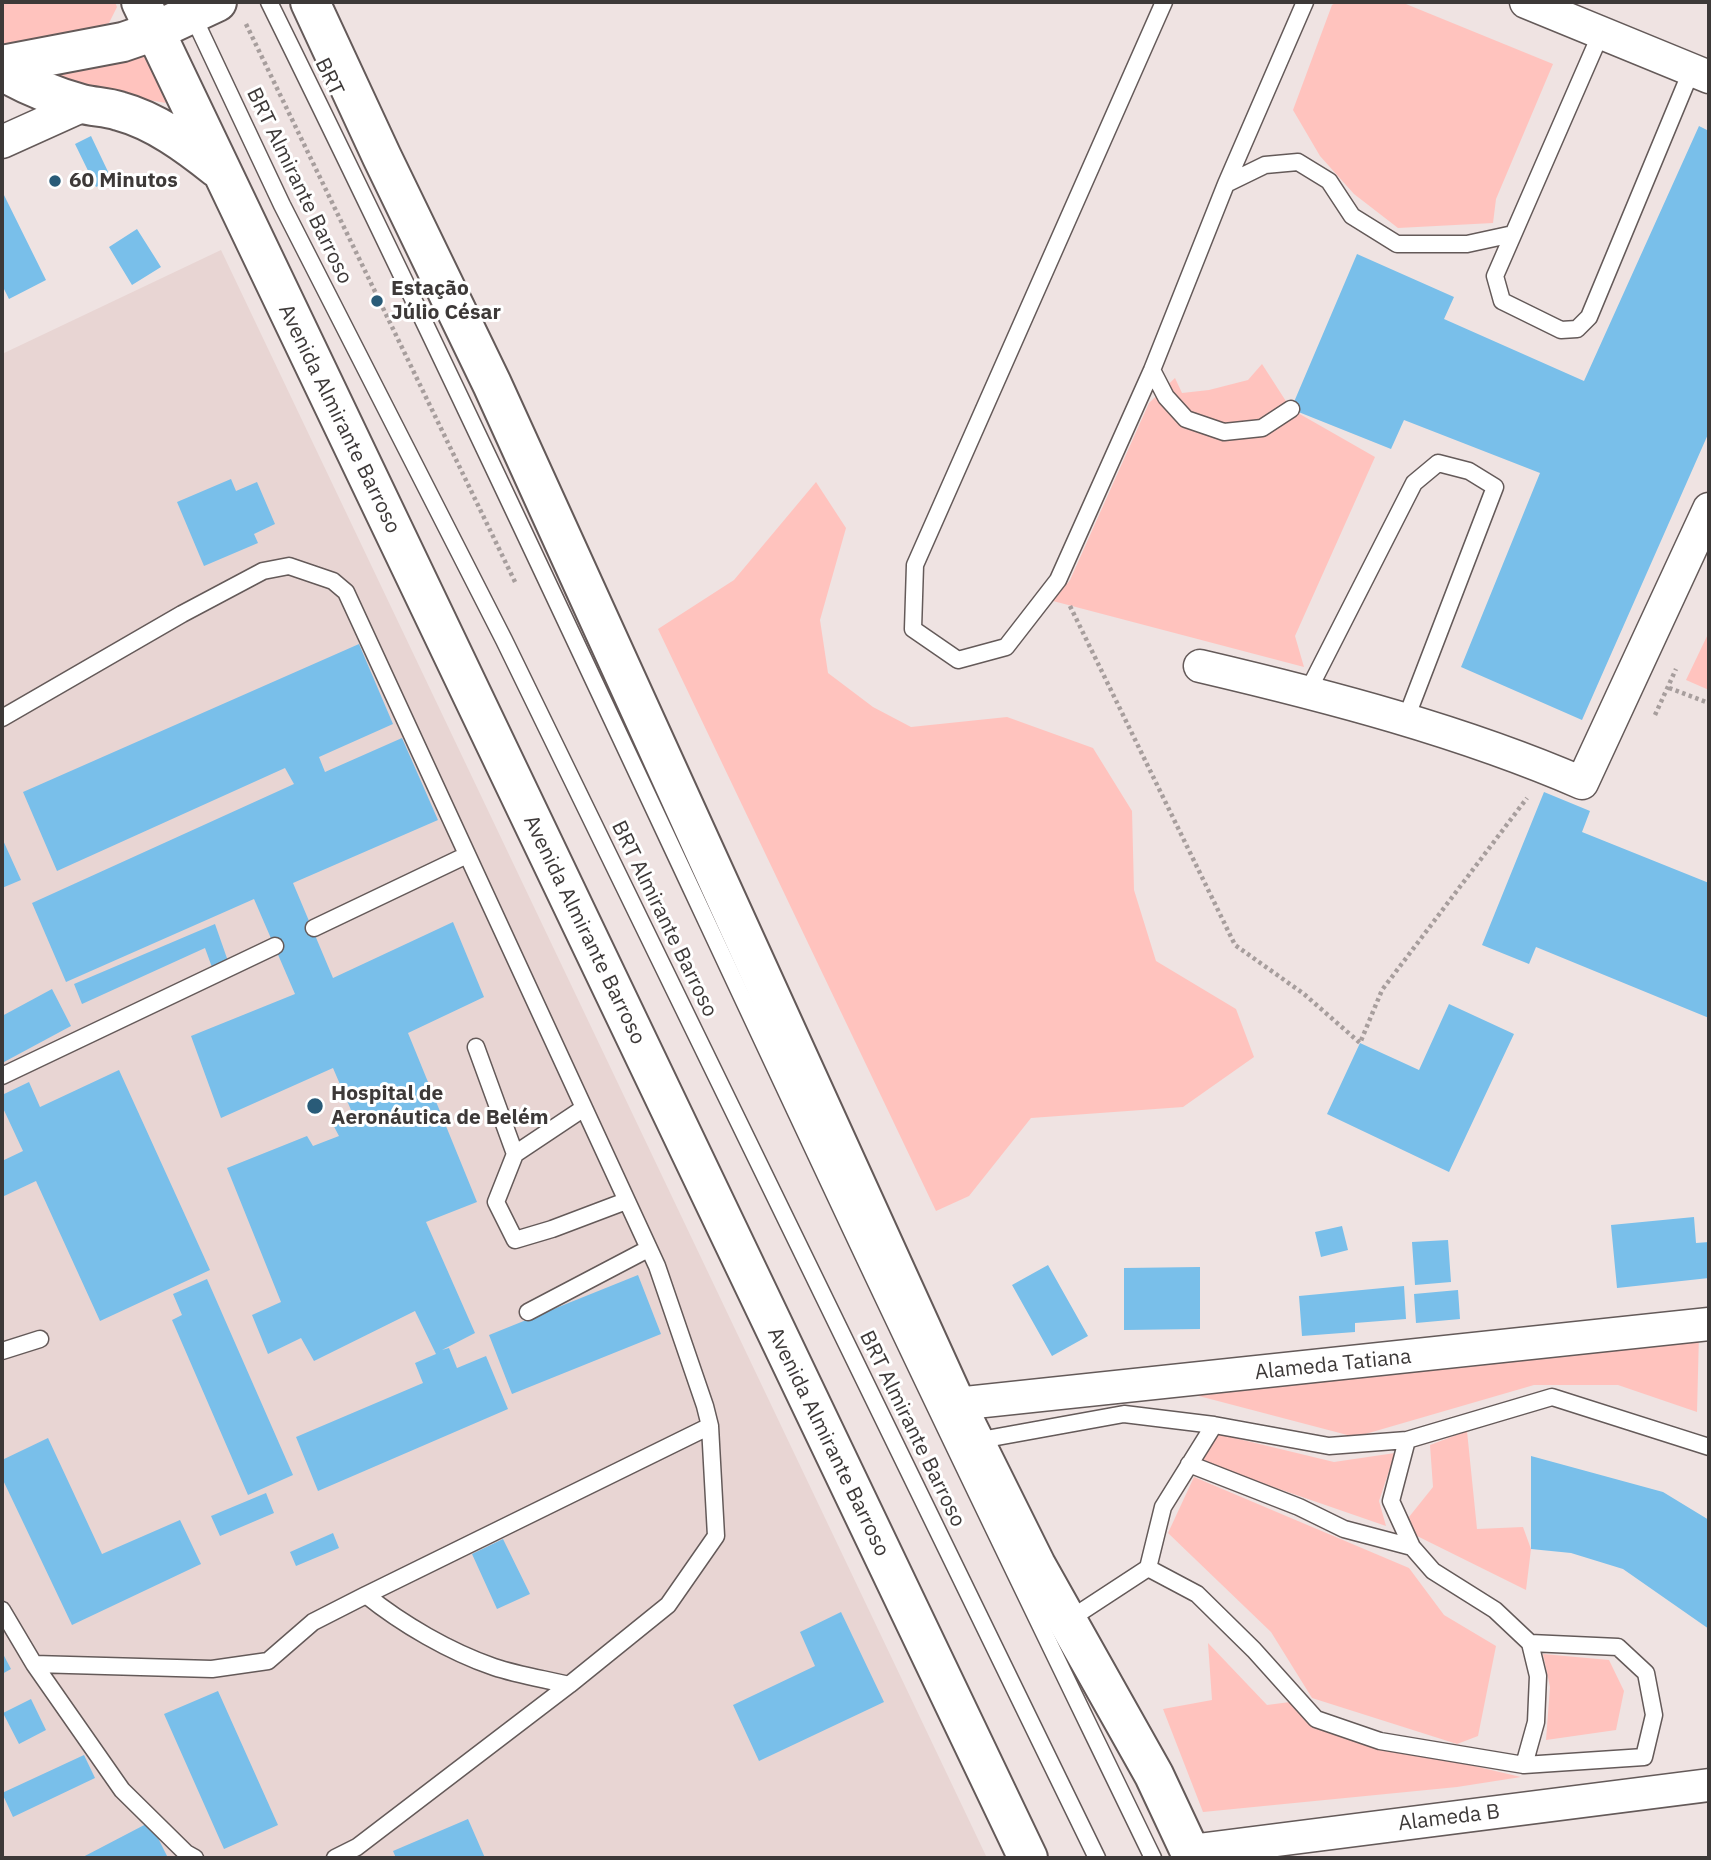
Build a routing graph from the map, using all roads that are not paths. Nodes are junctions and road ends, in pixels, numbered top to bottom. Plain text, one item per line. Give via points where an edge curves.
1 (269, 2) edge
2 (310, 2) edge
3 (1164, 2) edge
4 (1304, 2) edge
5 (1526, 2) edge
6 (199, 6) edge
7 (148, 16) edge
8 (1601, 33) junction
9 (2, 65) edge
10 (2, 71) edge
11 (1701, 73) edge
12 (84, 105) junction
13 (2, 142) edge
14 (219, 169) junction
15 (352, 171) joint
16 (1226, 184) junction
17 (1513, 234) junction
18 (1152, 370) junction
19 (1291, 409) dead end
20 (1709, 509) edge
21 (1200, 666) dead end
22 (1308, 691) junction
23 (2, 718) edge
24 (1405, 721) junction
25 (467, 855) junction
26 (314, 928) dead end
27 (275, 946) dead end
28 (476, 1047) dead end
29 (2, 1076) edge
30 (584, 1108) junction
31 (515, 1154) junction
32 (626, 1201) junction
33 (648, 1250) junction
34 (528, 1312) dead end
35 (1709, 1324) edge
36 (40, 1339) dead end
37 (2, 1351) edge
38 (956, 1405) junction
39 (1214, 1425) junction
40 (710, 1426) junction
41 (1407, 1440) junction
42 (974, 1441) junction
43 (1706, 1443) edge
44 (1189, 1464) junction
45 (1412, 1547) junction
46 (1148, 1568) junction
47 (366, 1595) junction
48 (2, 1611) edge
49 (1067, 1621) junction
50 (1531, 1643) junction
51 (34, 1664) junction
52 (569, 1685) junction
53 (1524, 1765) junction
54 (1709, 1786) edge
55 (1191, 1855) edge
56 (195, 1858) edge
57 (335, 1858) edge
58 (1028, 1858) edge
59 (1097, 1858) edge
60 (1153, 1858) edge

1 - 15 lane, BRT
2 - 38 main road via 492,384
3 - 18 lane via 915,565 912,629 958,660 1006,647 1058,580
4 - 16 lane
5 - 8 street
6 - 7 main road
6 - 59 lane, BRT Almirante Barroso via 282,205 504,640
7 - 9 main road via 123,42
7 - 14 main road, Avenida Almirante Barroso
8 - 11 street
8 - 17 lane
10 - 12 main road via 37,91
11 - 17 lane via 1589,317 1577,329 1561,330 1502,301 1495,276
12 - 13 street
12 - 14 main road via 120,111 157,127
14 - 58 main road, Avenida Almirante Barroso
15 - 60 lane, BRT Almirante Barroso
16 - 17 lane via 1265,164 1298,162 1329,181 1352,216 1397,244 1467,244
16 - 18 lane
18 - 19 lane via 1166,397 1186,419 1224,432 1262,428
20 - 24 street via 1582,783
21 - 22 street
22 - 24 street
22 - 24 lane via 1415,483 1438,463 1469,471 1495,487
23 - 25 lane via 263,571 289,566 310,572 333,581 346,593
25 - 26 lane
25 - 30 lane
27 - 29 lane
28 - 31 lane
30 - 31 lane
30 - 32 lane
31 - 32 lane via 496,1202 515,1240
32 - 33 lane
33 - 34 lane
33 - 40 lane
35 - 38 street, Alameda Tatiana
36 - 37 lane
38 - 42 main road
39 - 41 lane via 1329,1446
39 - 42 lane via 1124,1414
39 - 44 lane
40 - 47 lane
40 - 52 lane via 716,1536 668,1605
41 - 43 lane via 1552,1397
41 - 45 lane via 1391,1501
42 - 49 main road
44 - 45 lane via 1344,1529
44 - 46 lane via 1163,1507
45 - 50 lane via 1433,1571 1494,1610
46 - 49 lane
46 - 53 lane via 1197,1594 1316,1719 1380,1741
47 - 51 lane via 313,1622 268,1661 212,1669
47 - 52 lane via 395,1618 494,1667
48 - 51 lane
49 - 55 main road via 1154,1775
50 - 53 lane via 1538,1676 1536,1722
50 - 53 lane via 1618,1647 1646,1673 1654,1715 1644,1757
51 - 56 lane via 122,1790
52 - 57 lane via 357,1847
54 - 55 street, Alameda B

